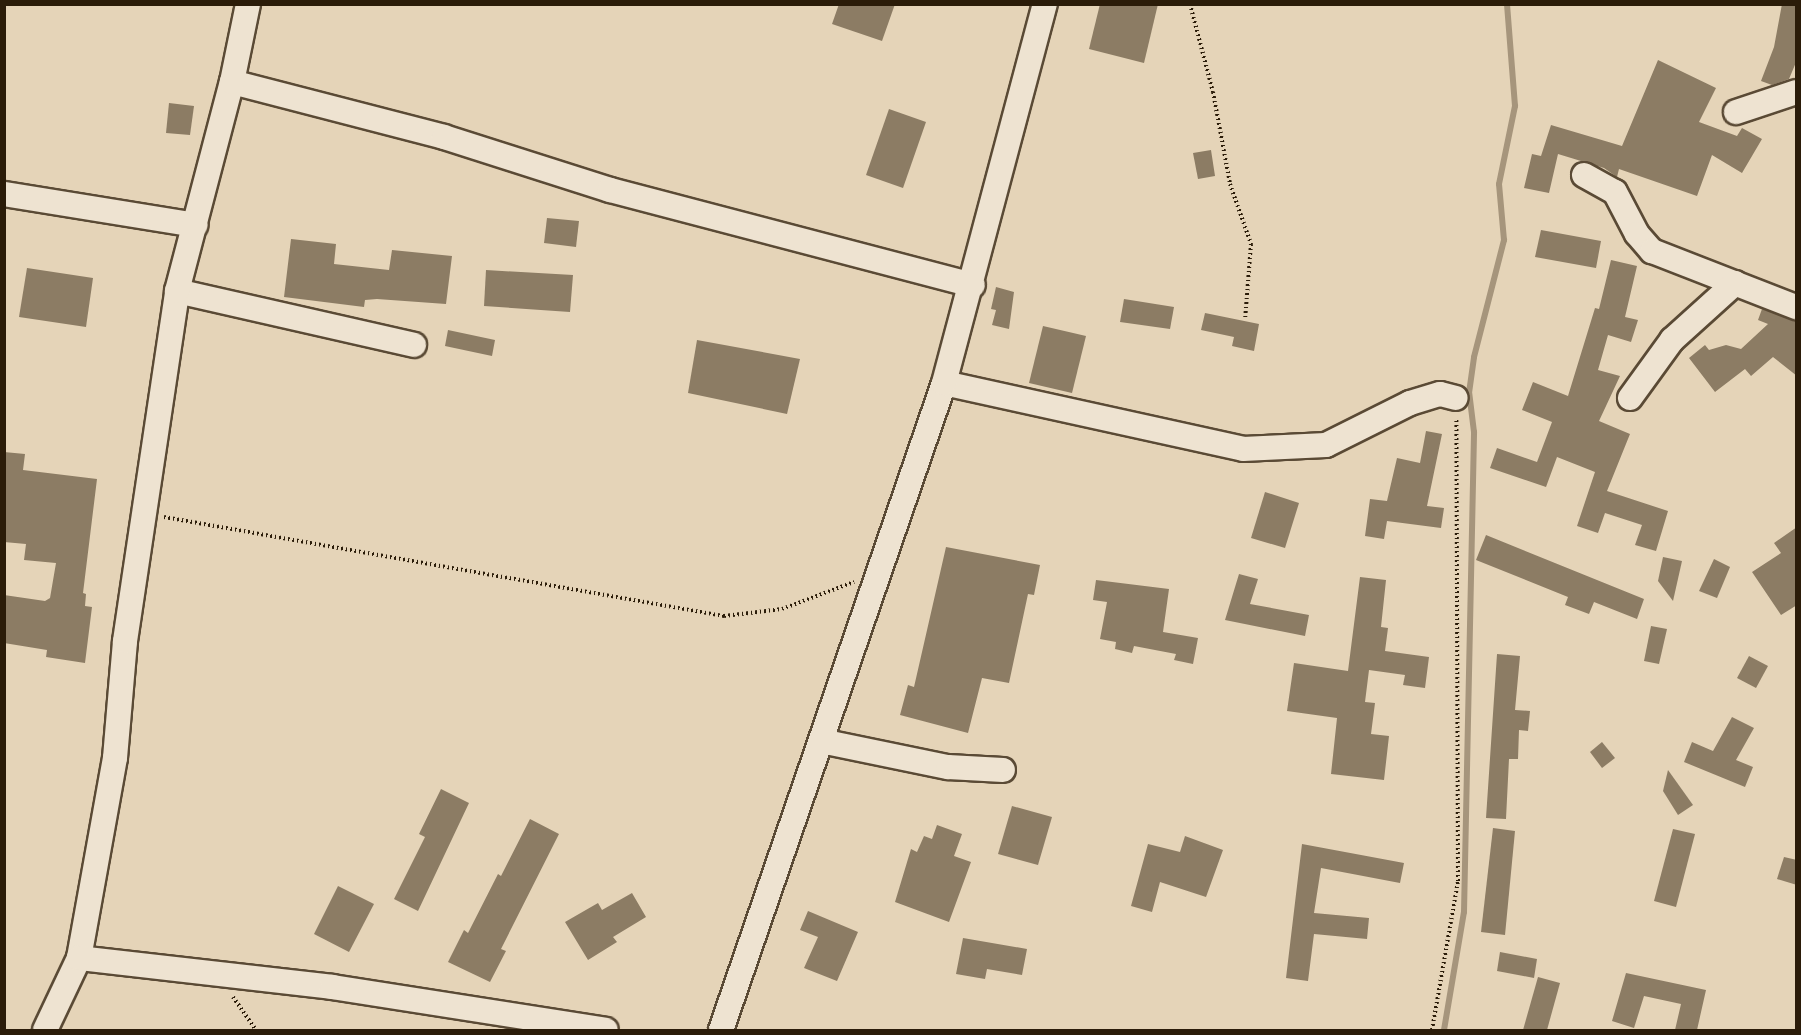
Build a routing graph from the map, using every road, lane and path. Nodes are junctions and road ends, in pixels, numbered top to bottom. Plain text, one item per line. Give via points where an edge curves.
1 (248, 4) edge
2 (1045, 4) edge
3 (1190, 4) edge
4 (232, 82) junction
5 (1797, 92) edge
6 (1736, 112) dead end
7 (1584, 175) dead end
8 (4, 194) edge
9 (196, 225) junction
10 (1735, 283) junction
11 (973, 285) junction
12 (177, 291) junction
13 (1797, 307) edge
14 (1245, 320) dead end
15 (414, 345) dead end
16 (944, 383) junction
17 (1456, 398) joint
18 (1630, 398) dead end
19 (146, 514) junction
20 (878, 571) junction
21 (821, 741) junction
22 (1003, 770) dead end
23 (79, 958) junction
24 (218, 973) junction
25 (45, 1030) edge
26 (256, 1030) edge
27 (606, 1030) edge
28 (722, 1030) edge
29 (1432, 1030) edge

1 - 4 street
2 - 11 street
3 - 14 path via 1213,92 1230,184 1251,244
4 - 9 street
4 - 11 street via 444,137 610,190
5 - 6 street
7 - 10 street via 1615,192 1652,251
8 - 9 street
9 - 12 street
10 - 13 street
10 - 18 street via 1672,340
11 - 16 street
12 - 15 street
12 - 19 street
16 - 17 street via 1255,450 1326,445 1410,403 1440,394
16 - 20 street
17 - 29 path via 1458,882
19 - 20 path via 724,616 782,609
19 - 23 street via 125,641 115,758
20 - 21 street
21 - 22 street via 948,767
21 - 28 street
23 - 24 street
23 - 25 street
24 - 26 path
24 - 27 street

